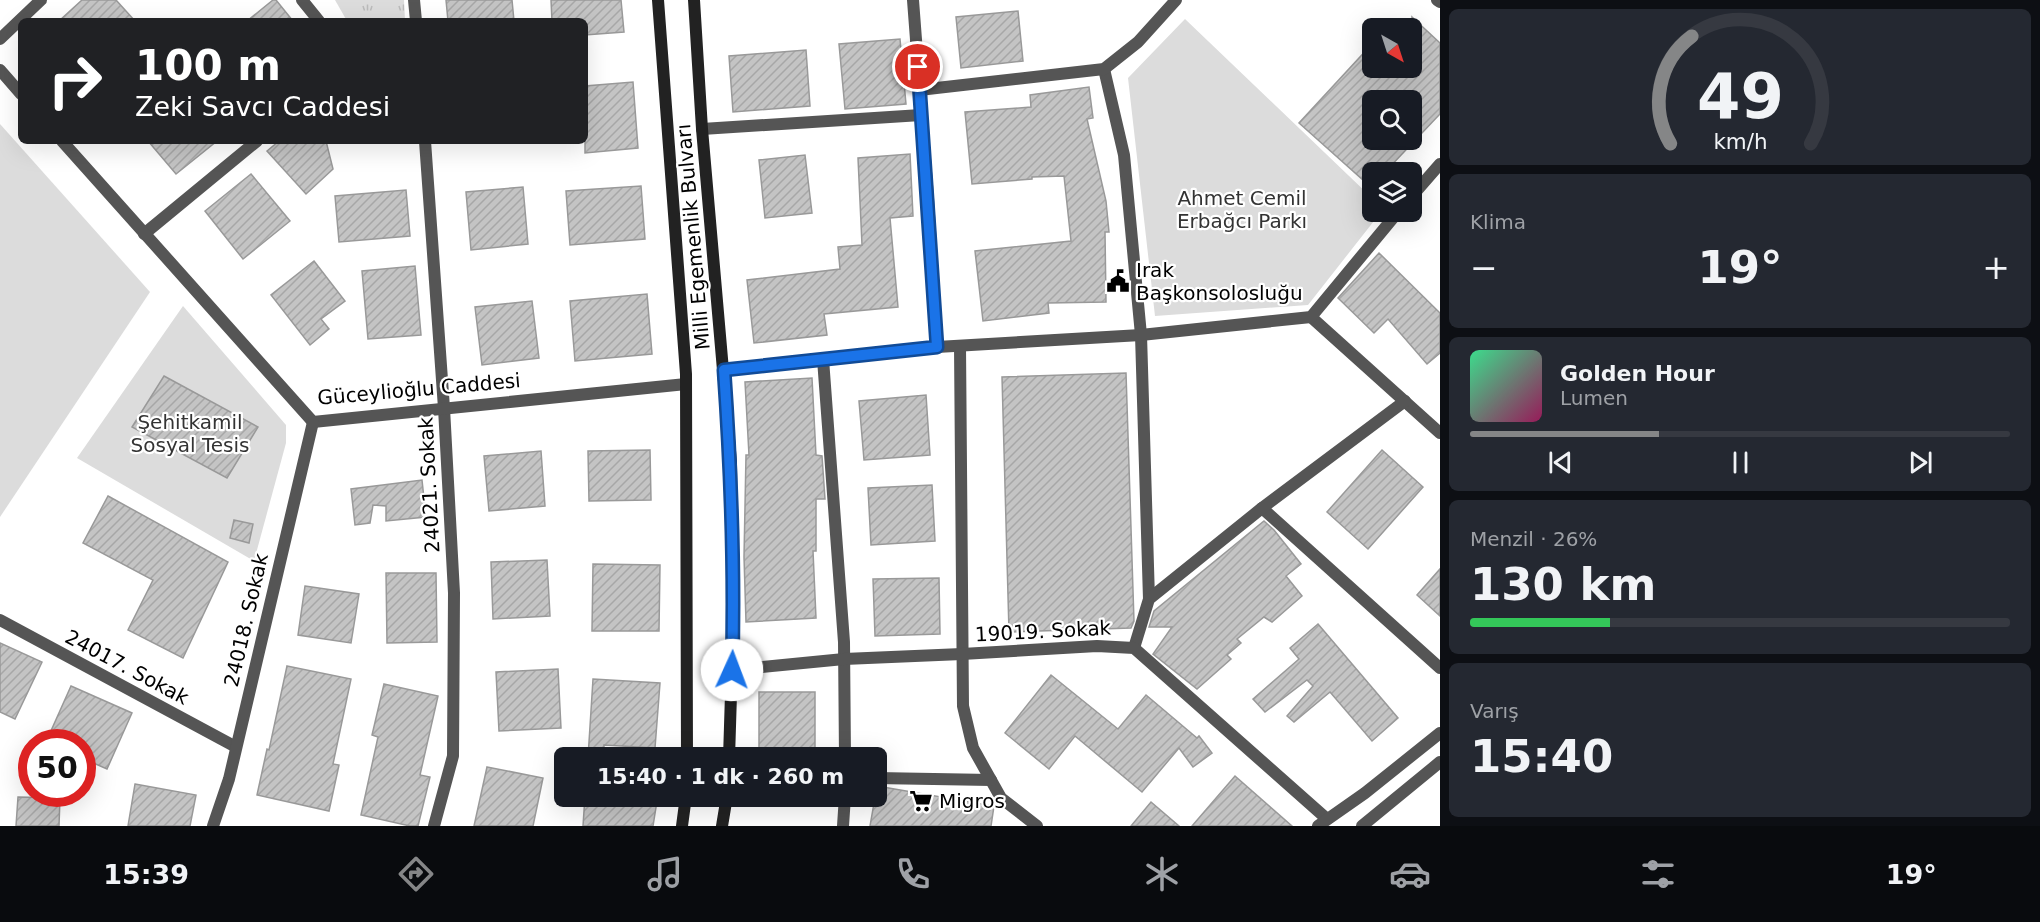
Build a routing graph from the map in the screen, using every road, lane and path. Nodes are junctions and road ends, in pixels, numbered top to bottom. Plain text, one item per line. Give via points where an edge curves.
1 (41, 0) edge
2 (302, 0) edge
3 (414, 0) edge
4 (658, 0) edge
5 (694, 0) edge
6 (913, 0) edge
7 (1176, 0) edge
8 (22, 18) edge
9 (317, 18) edge
10 (416, 18) edge
11 (18, 22) edge
12 (0, 39) edge
13 (1104, 69) junction
14 (0, 70) edge
15 (920, 90) junction
16 (18, 91) edge
17 (921, 115) junction
18 (702, 129) junction
19 (66, 144) edge
20 (253, 144) edge
21 (424, 144) edge
22 (1440, 164) edge
23 (1422, 185) edge
24 (1390, 222) edge
25 (144, 234) junction
26 (1311, 317) junction
27 (1142, 335) junction
28 (960, 346) junction
29 (937, 347) junction
30 (823, 359) junction
31 (724, 370) junction
32 (686, 384) junction
33 (1405, 401) junction
34 (444, 408) junction
35 (313, 422) junction
36 (1438, 427) edge
37 (1262, 508) junction
38 (1149, 599) junction
39 (0, 620) edge
40 (1134, 648) junction
41 (962, 654) junction
42 (844, 659) junction
43 (1440, 668) edge
44 (732, 670) junction
45 (1440, 733) edge
46 (236, 747) junction
47 (687, 747) edge
48 (729, 747) edge
49 (845, 747) edge
50 (1440, 762) edge
51 (887, 778) edge
52 (991, 780) junction
53 (685, 807) edge
54 (725, 807) edge
55 (844, 807) edge
56 (1323, 823) edge
57 (213, 826) edge
58 (434, 826) edge
59 (682, 826) edge
60 (722, 826) edge
61 (843, 826) edge
62 (1037, 826) edge
63 (1362, 826) edge

1 - 8 street
2 - 9 street
3 - 10 street
4 - 32 main road, Milli Egemenlik Bulvarı
5 - 18 main road, Milli Egemenlik Bulvarı
6 - 15 street
7 - 13 street via 1138,42
11 - 12 street
13 - 15 street
13 - 27 street via 1124,155
14 - 16 street
15 - 17 street
17 - 18 street
17 - 29 street
18 - 31 main road, Milli Egemenlik Bulvarı
19 - 25 street, Güceylioğlu Caddesi
20 - 25 street
21 - 34 street, 24021. Sokak
22 - 23 street
24 - 26 street
25 - 35 street, Güceylioğlu Caddesi
26 - 27 street
26 - 33 street
27 - 28 street
27 - 38 street
28 - 29 street
28 - 41 street
29 - 30 street
30 - 31 street
30 - 42 street
31 - 44 main road, Milli Egemenlik Bulvarı via 731,462
32 - 34 street, Güceylioğlu Caddesi
32 - 47 main road, Milli Egemenlik Bulvarı
33 - 36 street
33 - 37 street
34 - 35 street, Güceylioğlu Caddesi
34 - 58 street, 24021. Sokak via 454,593 453,756
35 - 46 street, 24018. Sokak
37 - 38 street
37 - 43 street
38 - 40 street
39 - 46 street, 24017. Sokak
40 - 41 street, 19019. Sokak via 1097,646
40 - 56 street, 19019. Sokak
41 - 42 street, 19019. Sokak
41 - 52 street via 966,721 973,748
42 - 44 street, 19019. Sokak
42 - 49 street
44 - 48 main road, Milli Egemenlik Bulvarı
45 - 56 street
46 - 57 street, 24018. Sokak
50 - 63 street
51 - 52 street
52 - 62 street via 1001,798
53 - 59 main road
54 - 60 main road
55 - 61 street

